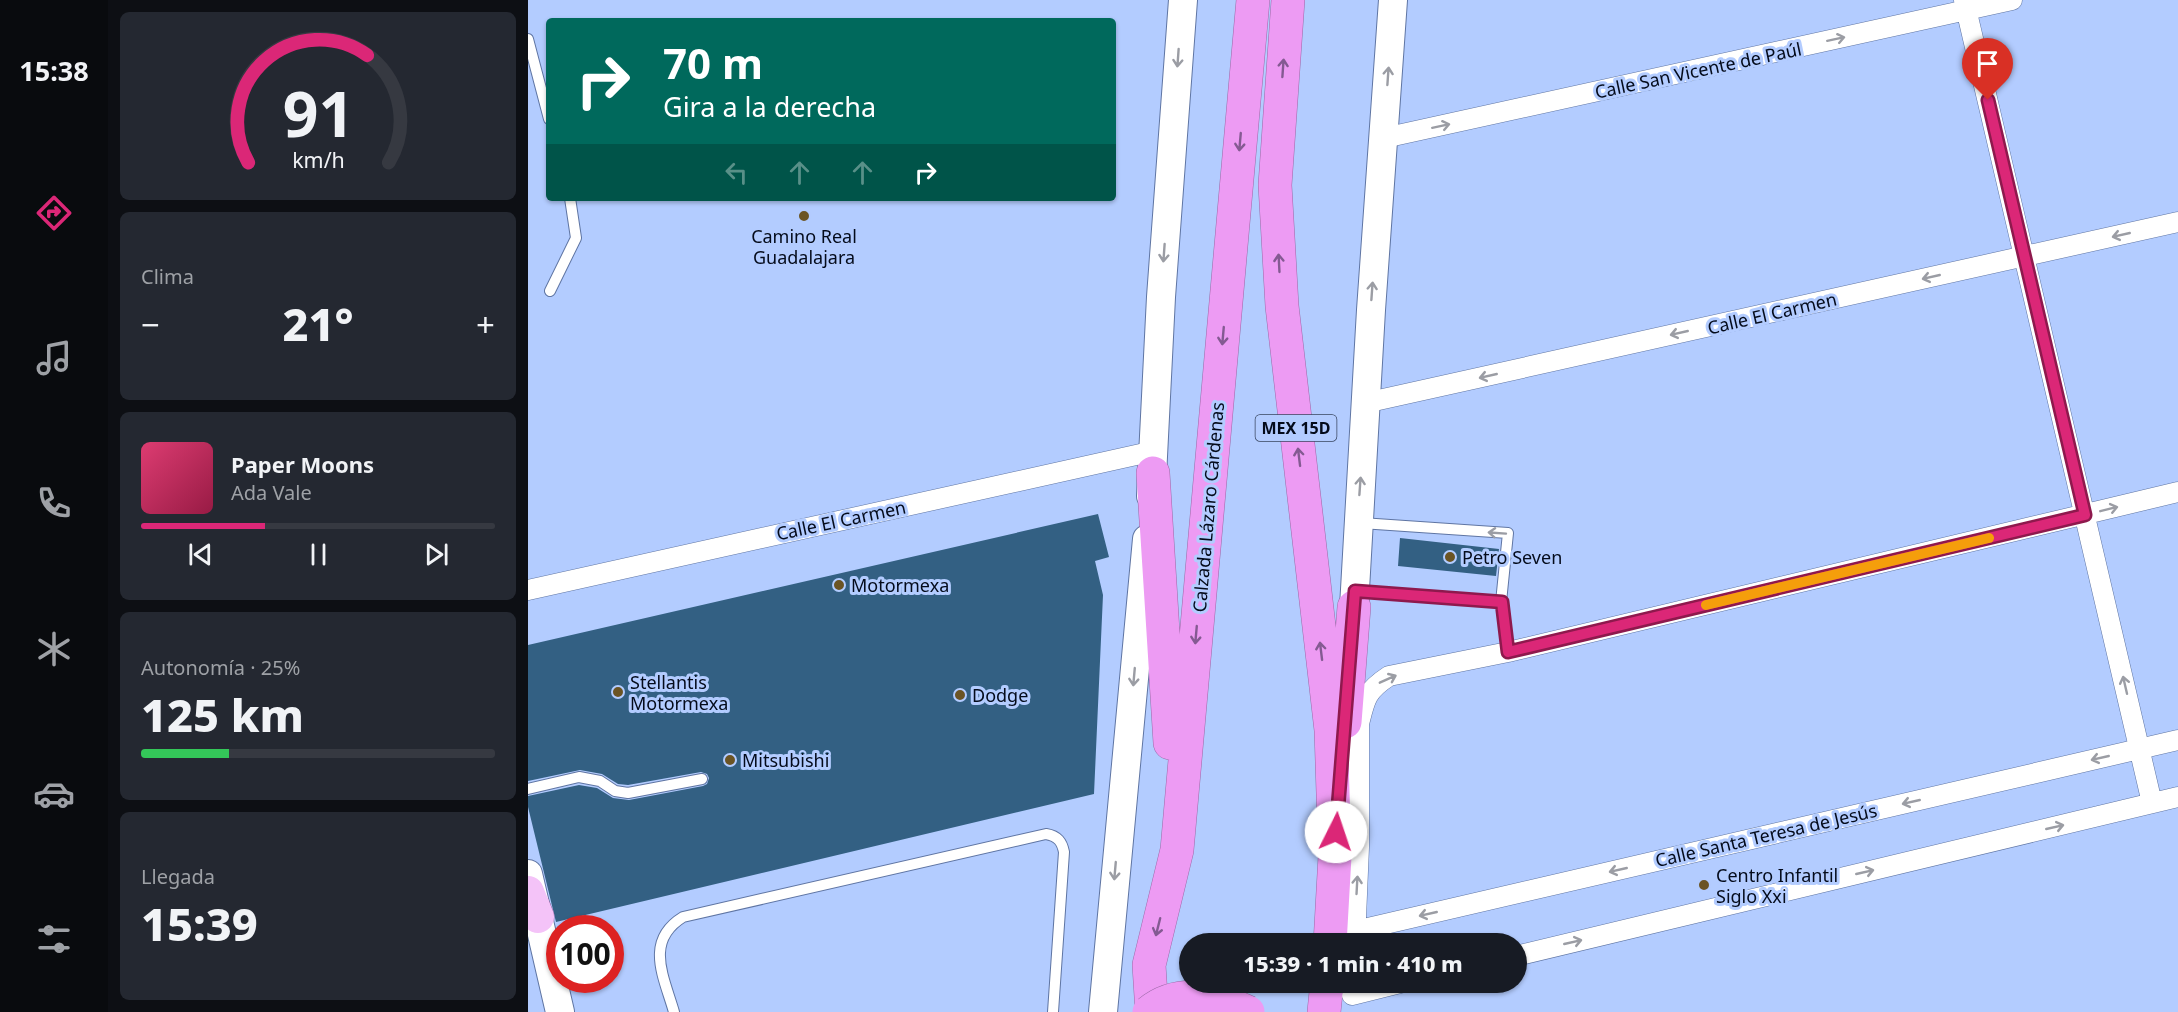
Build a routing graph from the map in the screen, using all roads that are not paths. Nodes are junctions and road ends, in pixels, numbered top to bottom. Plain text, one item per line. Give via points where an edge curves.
1 (1183, 0) edge
2 (1253, 0) edge
3 (1288, 0) edge
4 (1393, 0) edge
5 (2012, 0) edge
6 (1965, 5) edge
7 (528, 39) edge
8 (546, 108) edge
9 (1384, 138) junction
10 (570, 201) edge
11 (2178, 222) edge
12 (2024, 256) junction
13 (550, 291) dead end
14 (1365, 403) junction
15 (1154, 462) junction
16 (2178, 492) edge
17 (2085, 515) junction
18 (1358, 523) junction
19 (528, 590) edge
20 (1354, 599) junction
21 (1502, 602) junction
22 (1508, 652) junction
23 (1359, 724) junction
24 (2178, 740) edge
25 (2139, 749) junction
26 (702, 778) dead end
27 (528, 789) edge
28 (2178, 797) edge
29 (2152, 803) junction
30 (1177, 850) junction
31 (1335, 856) junction
32 (528, 874) edge
33 (533, 904) edge
34 (1346, 933) edge
35 (1348, 933) edge
36 (1372, 933) edge
37 (1527, 953) edge
38 (1346, 993) edge
39 (560, 1012) edge
40 (674, 1012) edge
41 (1053, 1012) edge
42 (1103, 1012) edge
43 (1150, 1012) edge
44 (1248, 1012) edge
45 (1324, 1012) edge

1 -> 15 street via 1161,297
2 -> 30 highway, Calzada Lázaro Cárdenas
31 -> 3 highway, MEX 15D via 1331,730 1281,295 1275,185
9 -> 4 street
5 - 6 street, Calle San Vicente de Paúl
9 -> 6 street, Calle San Vicente de Paúl
6 - 12 street
7 - 8 lane
14 -> 9 street
10 - 13 lane via 576,238
11 -> 12 street, Calle El Carmen
12 -> 14 street, Calle El Carmen
12 - 17 street
18 -> 14 street
15 - 19 street, Calle El Carmen
15 - 30 highway
15 -> 42 street
17 -> 16 street
17 - 22 street
25 -> 17 street
18 - 20 street
21 -> 18 lane via 1508,533
20 - 21 lane
20 - 23 street
20 - 31 highway
21 - 22 lane
23 -> 22 street via 1365,697 1389,676
35 -> 23 street via 1359,847
24 - 25 street, Calle Santa Teresa de Jesús
25 - 29 street
25 -> 36 street, Calle Santa Teresa de Jesús
26 - 27 lane via 628,793 615,791 600,780 579,777
28 - 29 street
37 -> 29 street
30 -> 43 highway, Calzada Lázaro Cárdenas via 1149,965
31 - 34 highway, MEX 15D
32 - 33 street
33 - 39 street
38 - 45 highway
40 - 41 lane via 659,957 664,934 683,917 1046,834 1054,835 1062,843 1064,852
43 - 44 highway, bridge via 1156,1006 1182,998 1209,997

